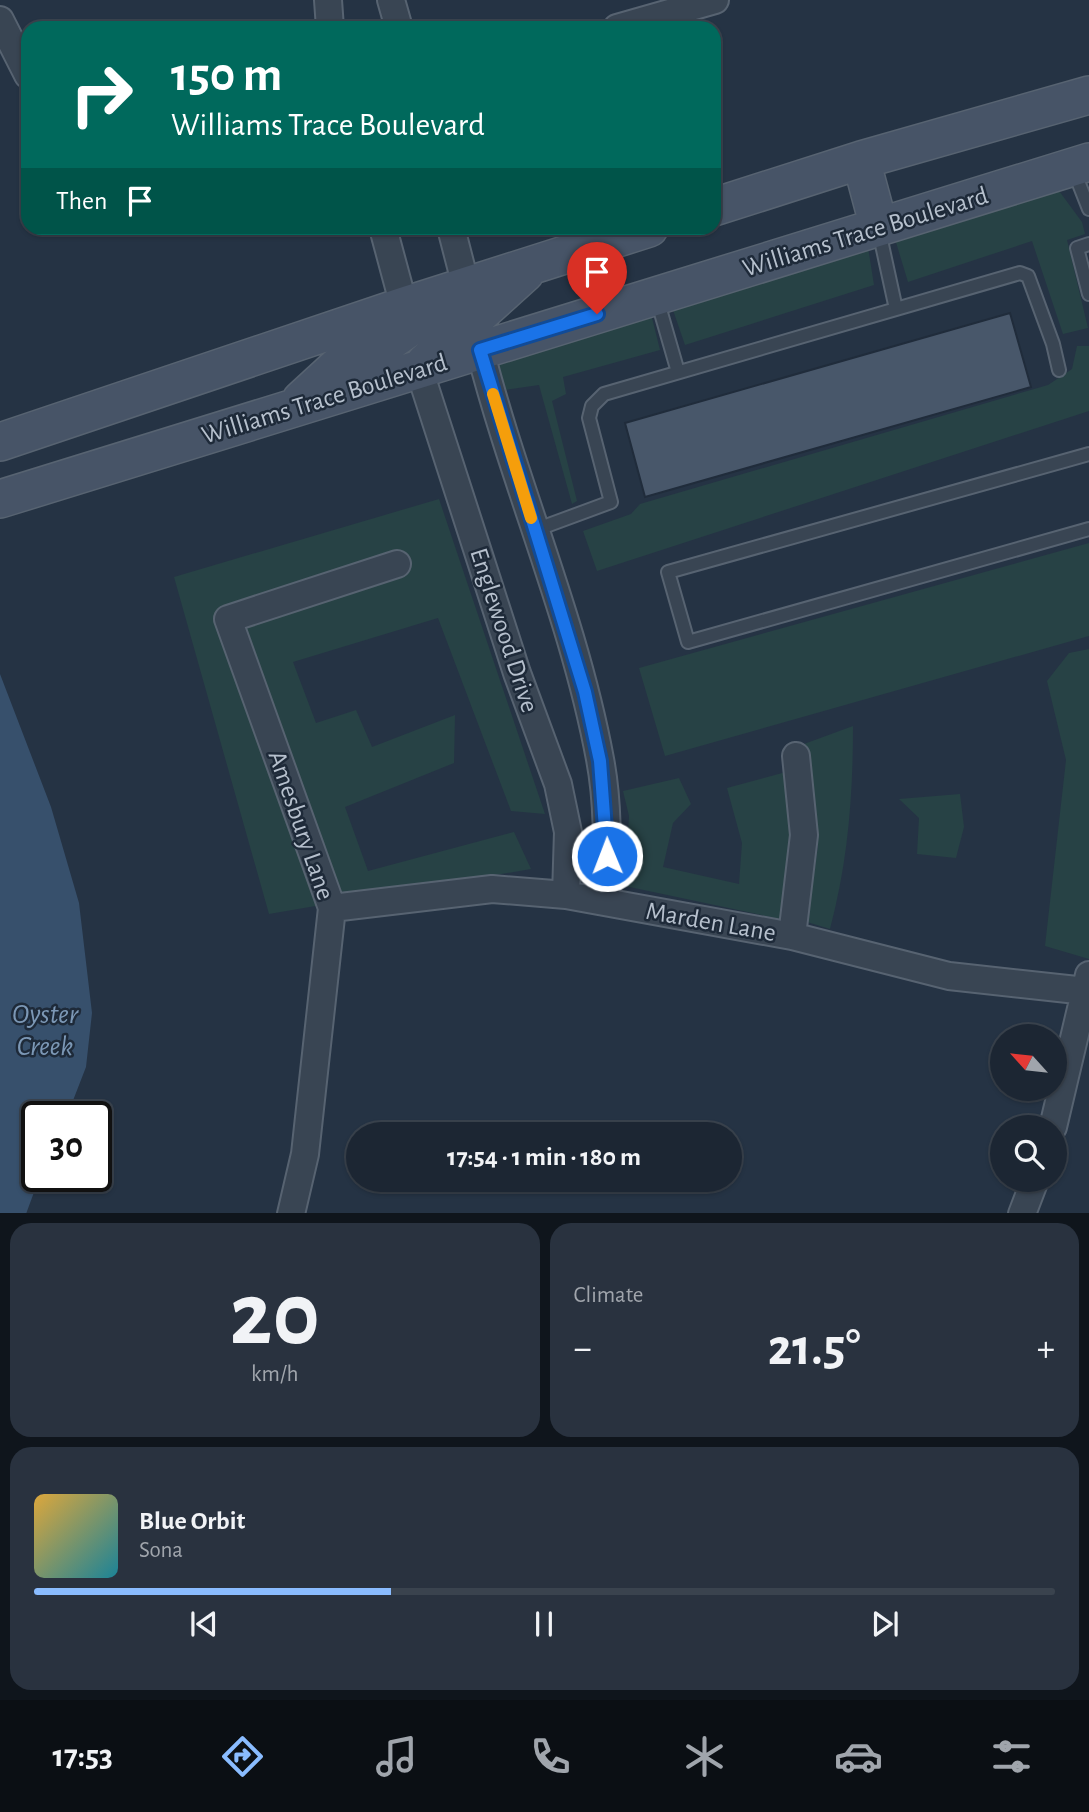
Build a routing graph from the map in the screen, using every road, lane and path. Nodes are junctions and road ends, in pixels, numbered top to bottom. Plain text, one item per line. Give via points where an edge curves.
1 (328, 0) edge
2 (391, 0) edge
3 (715, 0) edge
4 (0, 20) edge
5 (330, 21) edge
6 (397, 21) edge
7 (642, 21) edge
8 (21, 61) edge
9 (1089, 95) edge
10 (861, 160) junction
11 (1081, 165) edge
12 (721, 205) edge
13 (1089, 209) edge
14 (879, 228) junction
15 (385, 235) edge
16 (453, 235) edge
17 (627, 235) edge
18 (1089, 244) edge
19 (535, 264) junction
20 (466, 286) junction
21 (1089, 294) edge
22 (656, 296) junction
23 (404, 306) junction
24 (896, 309) junction
25 (480, 350) junction
26 (419, 369) junction
27 (1059, 370) dead end
28 (678, 372) junction
29 (292, 408) junction
30 (0, 442) edge
31 (1089, 454) edge
32 (0, 499) edge
33 (1089, 529) edge
34 (535, 530) junction
35 (397, 564) dead end
36 (796, 756) dead end
37 (566, 895) junction
38 (606, 902) junction
39 (332, 908) junction
40 (792, 936) junction
41 (1087, 983) edge
42 (1056, 1115) edge
43 (1030, 1192) edge
44 (291, 1213) edge
45 (1021, 1213) edge

1 - 5 street
2 - 6 street
3 - 7 street
4 - 8 street
9 - 10 main road
10 - 12 main road
10 - 14 main road
11 - 13 lane
11 - 14 main road, Williams Trace Boulevard
14 - 22 main road, Williams Trace Boulevard
14 - 24 lane
15 - 23 street
16 - 20 street
17 - 19 main road
18 - 21 lane via 1077,247
19 - 20 main road
19 - 26 main road
20 - 23 main road
20 - 29 main road via 386,344 338,366
22 - 25 main road, Williams Trace Boulevard
22 - 28 lane
23 - 30 main road
24 - 27 lane via 1024,273 1054,344
24 - 28 lane
25 - 26 main road, Williams Trace Boulevard
25 - 34 street
26 - 29 main road, Williams Trace Boulevard
26 - 37 street, Englewood Drive via 517,673 558,784 568,832
28 - 34 lane via 598,398 589,418 611,502
29 - 32 main road, Williams Trace Boulevard
31 - 33 lane via 668,572 688,642
34 - 38 street via 585,692 600,761 607,833
35 - 39 street, Amesbury Lane via 228,619
36 - 40 street via 804,835
37 - 38 street, Marden Lane
37 - 39 street, Marden Lane via 492,889
38 - 40 street, Marden Lane
39 - 44 street, Amesbury Lane via 305,1154
40 - 41 street, Marden Lane via 949,976
41 - 42 street
43 - 45 street

